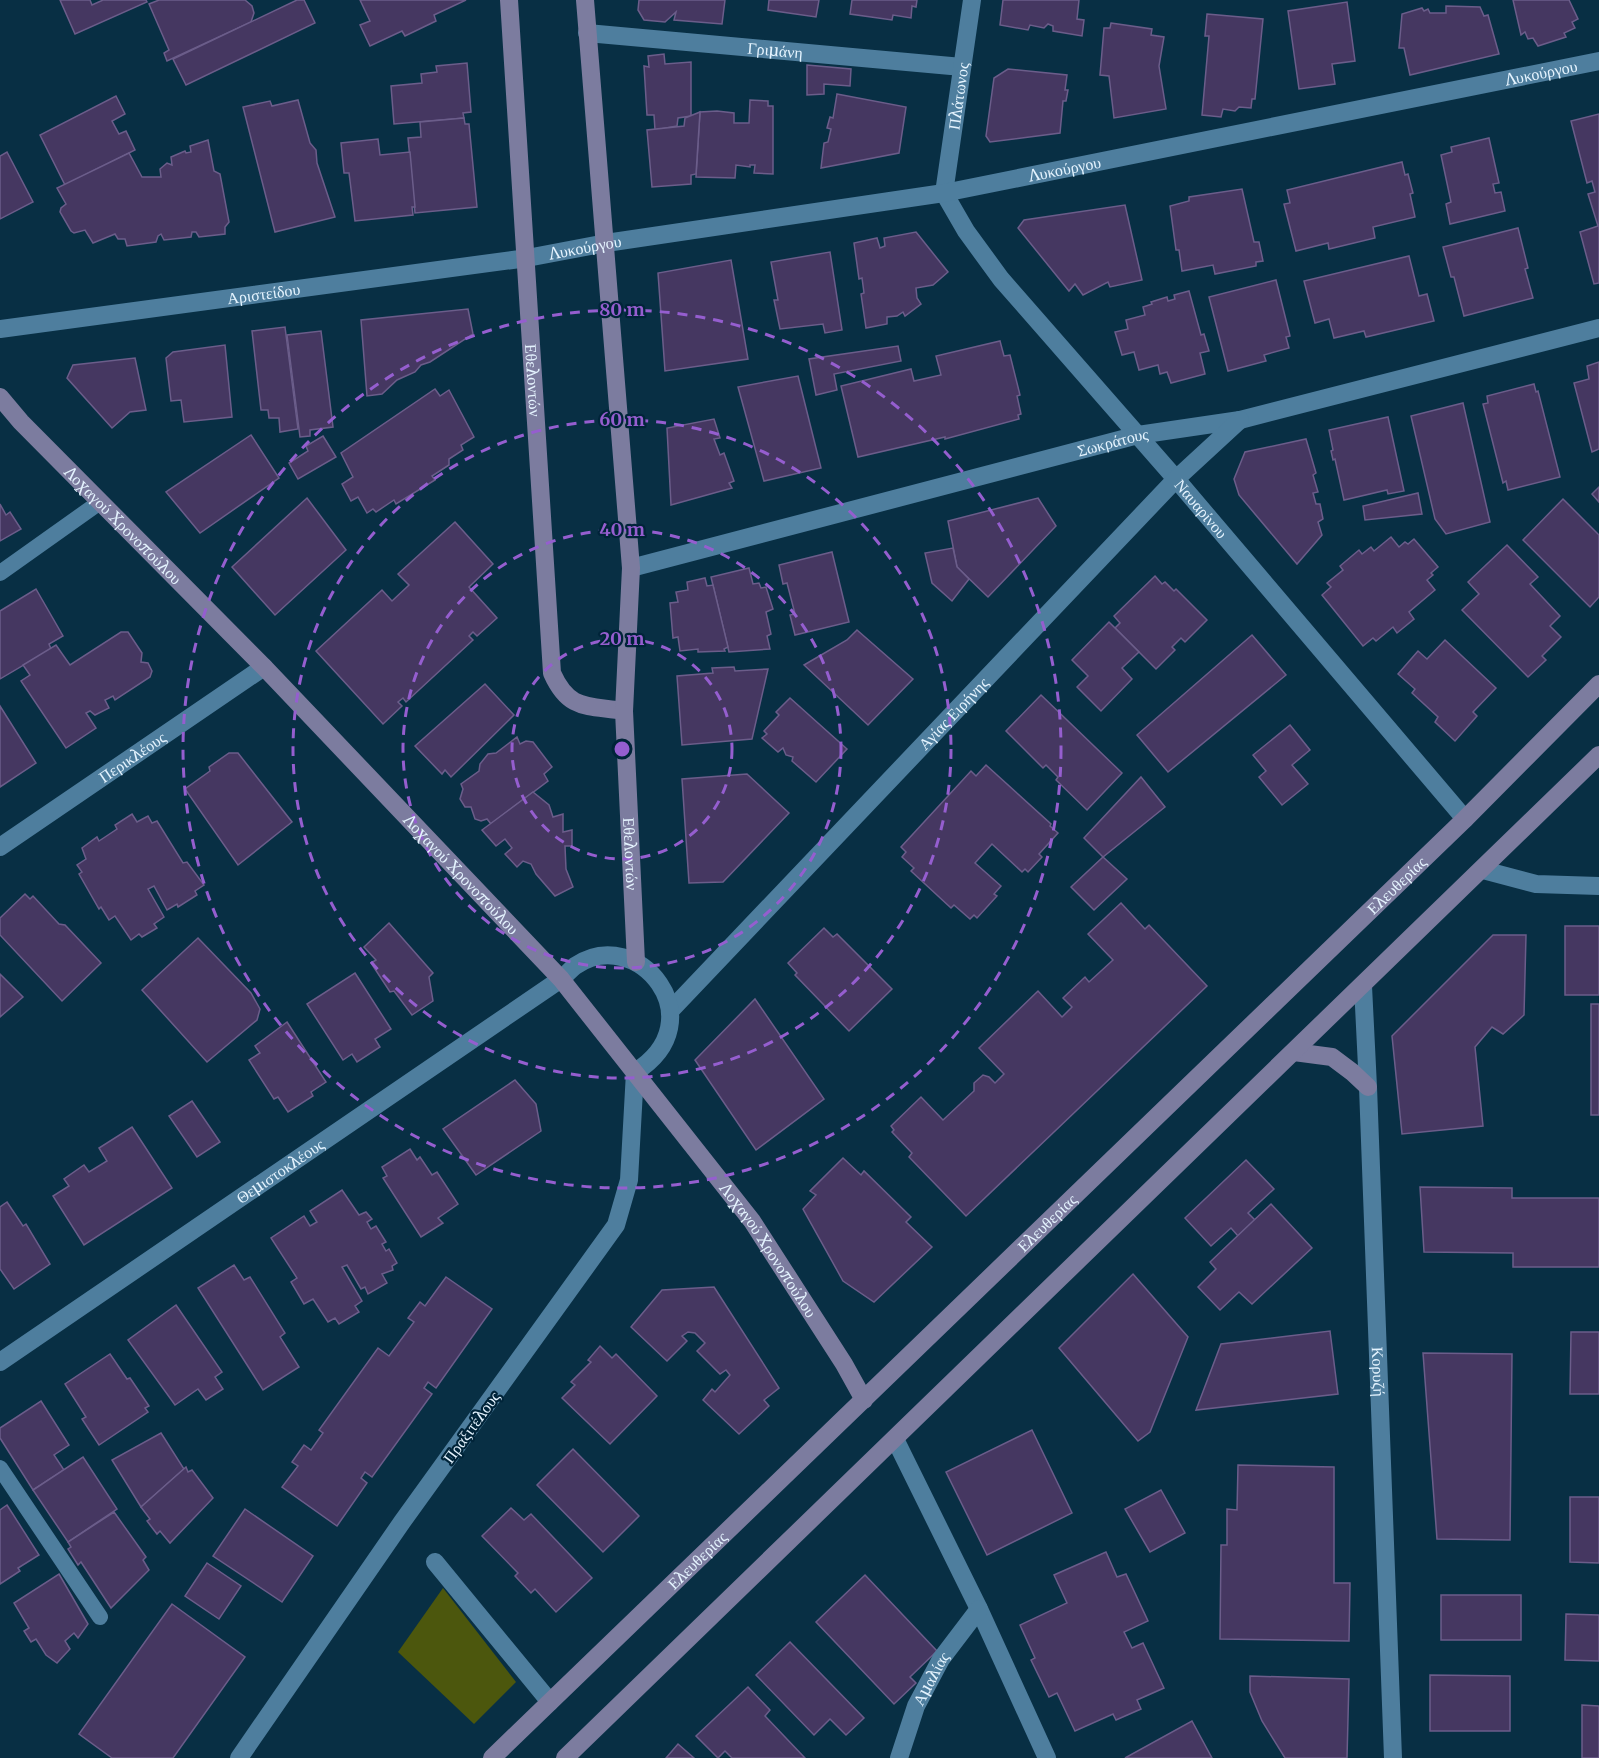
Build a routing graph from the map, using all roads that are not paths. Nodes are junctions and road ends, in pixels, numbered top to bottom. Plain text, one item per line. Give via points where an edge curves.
1 (509, 0) edge
2 (585, 0) edge
3 (972, 0) edge
4 (587, 33) junction
5 (1599, 61) edge
6 (962, 67) junction
7 (944, 193) junction
8 (606, 243) junction
9 (526, 258) junction
10 (1599, 328) edge
11 (0, 329) edge
12 (0, 397) edge
13 (1240, 420) junction
14 (1138, 435) junction
15 (1176, 479) junction
16 (100, 502) junction
17 (631, 568) junction
18 (0, 573) edge
19 (264, 667) junction
20 (1599, 684) edge
21 (624, 711) junction
22 (1599, 755) edge
23 (1466, 819) junction
24 (0, 847) edge
25 (1483, 870) junction
26 (1599, 886) edge
27 (636, 962) junction
28 (561, 979) junction
29 (1363, 986) junction
30 (670, 1011) junction
31 (1294, 1052) junction
32 (635, 1072) junction
33 (1368, 1087) junction
34 (0, 1362) edge
35 (864, 1400) junction
36 (895, 1439) junction
37 (0, 1468) edge
38 (435, 1562) dead end
39 (979, 1609) junction
40 (100, 1617) dead end
41 (550, 1702) junction
42 (239, 1758) edge
43 (492, 1758) edge
44 (565, 1758) edge
45 (899, 1758) edge
46 (1047, 1758) edge
47 (1393, 1758) edge

1 - 9 main road, Εθελοντών
2 - 4 main road, Εθελοντών
3 - 6 street, Πλάτωνος
4 - 6 street, Γριμάνη
4 - 8 main road, Εθελοντών
5 - 7 street, Λυκούργου
6 - 7 street, Πλάτωνος
7 - 8 street, Λυκούργου
7 - 14 street, Ναυαρίνου via 1001,279
8 - 9 street, Λυκούργου
8 - 17 main road, Εθελοντών
9 - 11 street, Αριστείδου
9 - 21 main road, Εθελοντών via 552,673 560,690 573,703
10 - 13 street, Σωκράτους
12 - 16 main road, Λοχαγού Χρονοπούλου
13 - 14 street, Σωκράτους
13 - 15 street, Αγίας Ειρήνης
14 - 15 street, Ναυαρίνου
14 - 17 street, Σωκράτους
15 - 23 street, Ναυαρίνου
15 - 30 street, Αγίας Ειρήνης
16 - 18 lane
16 - 19 main road, Λοχαγού Χρονοπούλου
17 - 21 main road, Εθελοντών
19 - 24 street, Περικλέους
19 - 28 main road, Λοχαγού Χρονοπούλου
20 - 23 main road, Ελευθερίας
21 - 27 main road, Εθελοντών
22 - 25 main road
23 - 35 main road, Ελευθερίας
25 - 26 street via 1536,884
25 - 29 main road
27 - 28 street, Θεμιστοκλέους via 616,956 595,957
27 - 30 street via 653,975 665,992
28 - 32 main road, Λοχαγού Χρονοπούλου
28 - 34 street, Θεμιστοκλέους
29 - 31 main road
29 - 33 street, Κορυζή
30 - 32 street via 669,1030 662,1048 650,1063
31 - 33 main road via 1332,1057
31 - 36 main road
32 - 35 main road, Λοχαγού Χρονοπούλου via 752,1221
32 - 42 street, Πραξιτέλους via 629,1180 616,1225 402,1522
33 - 47 street, Κορυζή
35 - 41 main road, Ελευθερίας
36 - 39 street
36 - 44 main road
37 - 40 lane
38 - 41 street
39 - 45 street, Αμαλίας via 941,1659 916,1706
39 - 46 street
41 - 43 main road, Ελευθερίας

